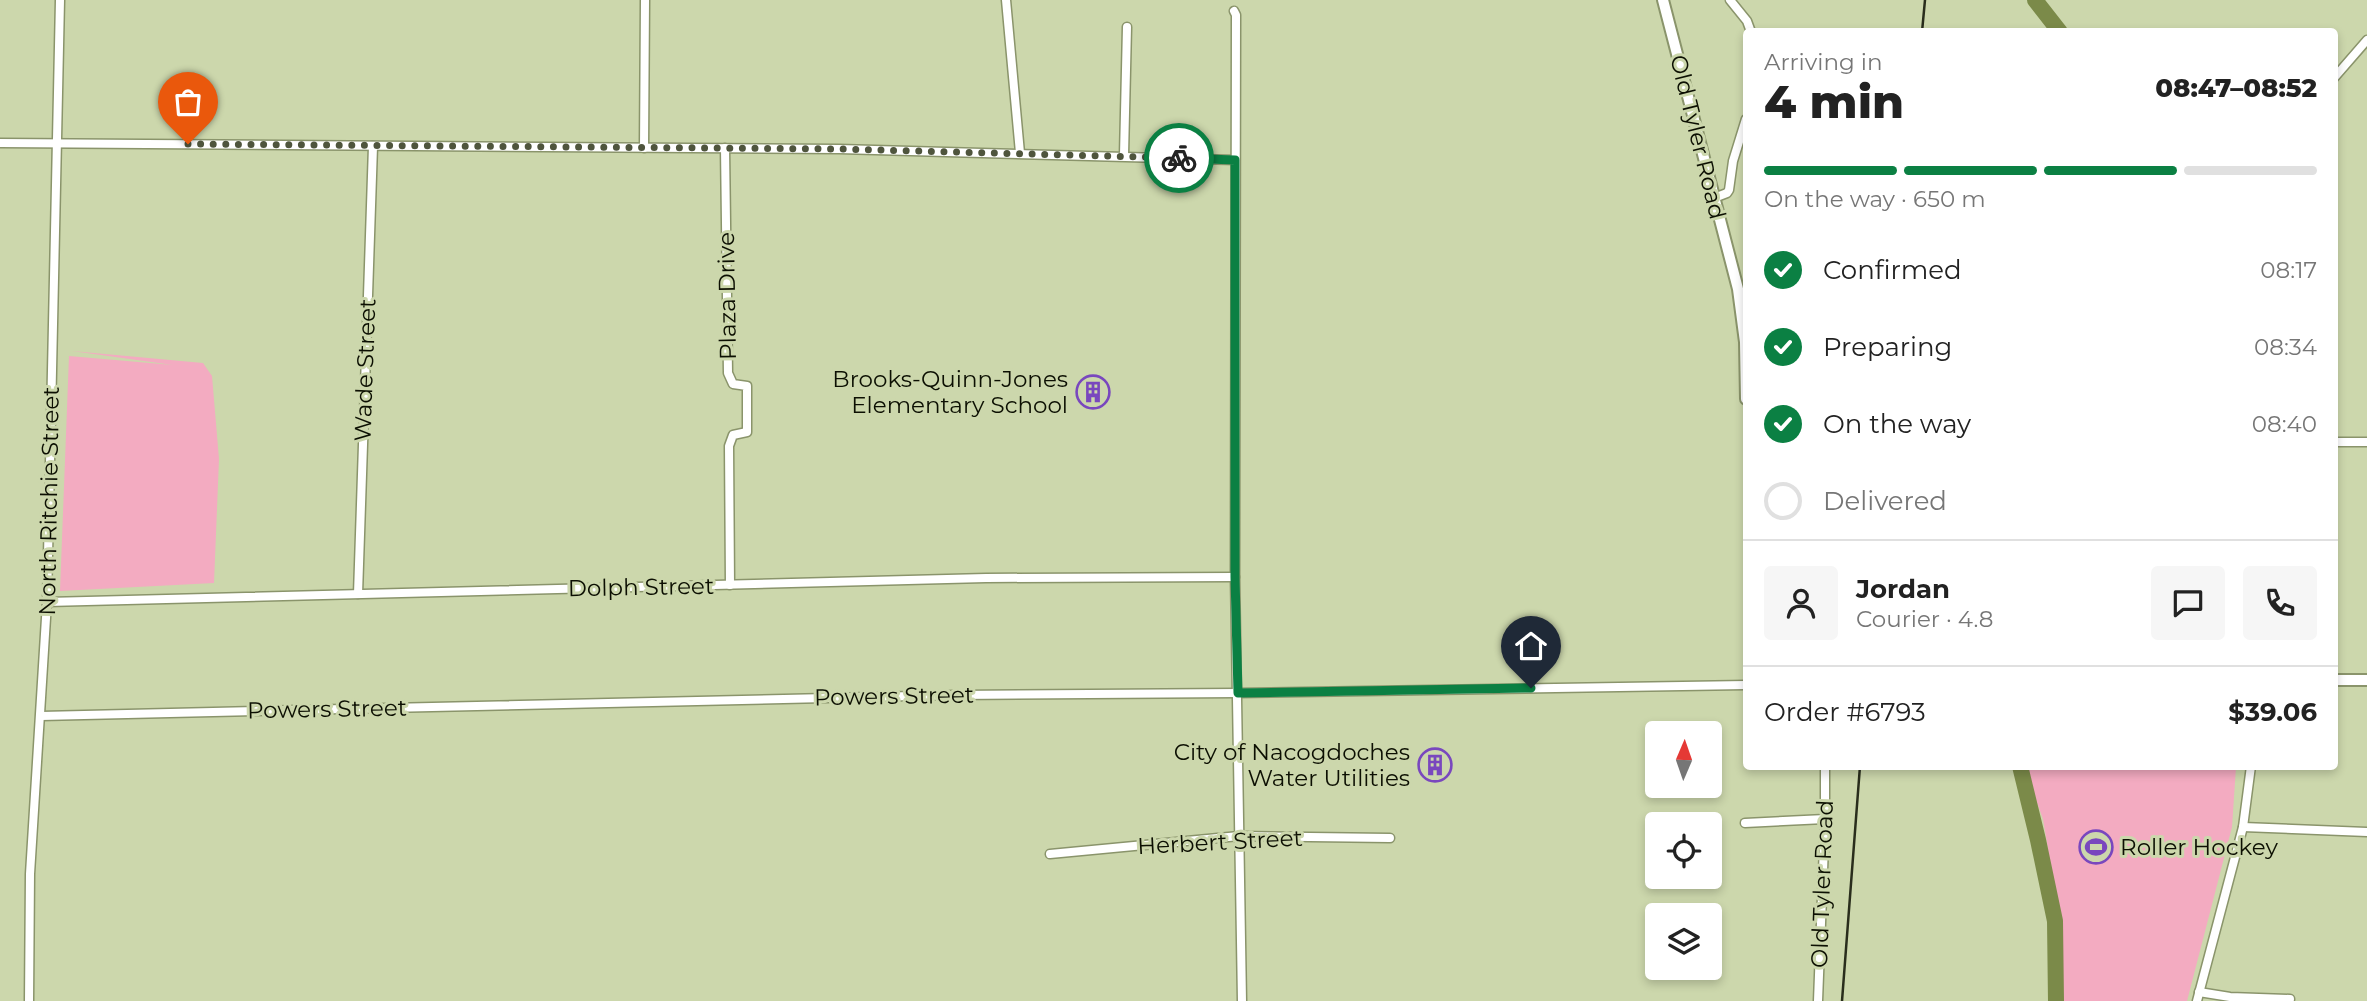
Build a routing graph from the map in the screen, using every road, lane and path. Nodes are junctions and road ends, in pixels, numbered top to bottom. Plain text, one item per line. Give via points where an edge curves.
1 (60, 0) edge
2 (645, 0) edge
3 (1006, 0) edge
4 (1663, 0) edge
5 (1730, 0) edge
6 (1234, 11) dead end
7 (1127, 27) dead end
8 (1750, 28) edge
9 (2367, 40) edge
10 (2338, 73) edge
11 (1743, 129) edge
12 (57, 143) junction
13 (0, 144) edge
14 (373, 146) junction
15 (644, 148) junction
16 (725, 148) junction
17 (1020, 153) junction
18 (1124, 155) junction
19 (1235, 160) junction
20 (1714, 198) junction
21 (1743, 327) edge
22 (2338, 442) edge
23 (2367, 442) edge
24 (1235, 577) junction
25 (730, 585) junction
26 (358, 594) junction
27 (47, 602) junction
28 (2338, 680) edge
29 (2367, 680) edge
30 (1743, 685) edge
31 (1238, 693) junction
32 (41, 716) junction
33 (1825, 770) edge
34 (2250, 770) edge
35 (1825, 819) junction
36 (1745, 823) dead end
37 (2244, 827) junction
38 (2367, 832) edge
39 (1239, 836) junction
40 (1390, 838) dead end
41 (1050, 854) dead end
42 (2198, 997) edge
43 (2290, 999) dead end
44 (29, 1001) edge
45 (1242, 1001) edge
46 (1818, 1001) edge

1 - 12 street, North Ritchie Street
2 - 15 street
3 - 17 street
4 - 20 street, Old Tyler Road
5 - 8 street
6 - 19 street
7 - 18 street
9 - 10 street
11 - 20 street via 1730,190
12 - 13 street
12 - 14 street
12 - 27 street, North Ritchie Street
14 - 15 street
14 - 26 street, Wade Street
15 - 16 street
16 - 17 street
16 - 25 street, Plaza Drive via 728,373 733,384 747,386 747,432 737,433 729,442
17 - 18 street
18 - 19 street
19 - 24 street
20 - 21 street, Old Tyler Road
22 - 23 street
24 - 25 street, Dolph Street
24 - 31 street
25 - 26 street, Dolph Street
26 - 27 street, Dolph Street
27 - 32 street, North Ritchie Street
28 - 29 street
30 - 31 street, Powers Street
31 - 32 street, Powers Street
31 - 39 street
32 - 44 street, North Ritchie Street via 30,874
33 - 35 street, Old Tyler Road
34 - 37 street
35 - 36 street
35 - 46 street, Old Tyler Road
37 - 38 street
37 - 42 street
39 - 40 street, Herbert Street
39 - 41 street, Herbert Street
39 - 45 street
42 - 43 street

